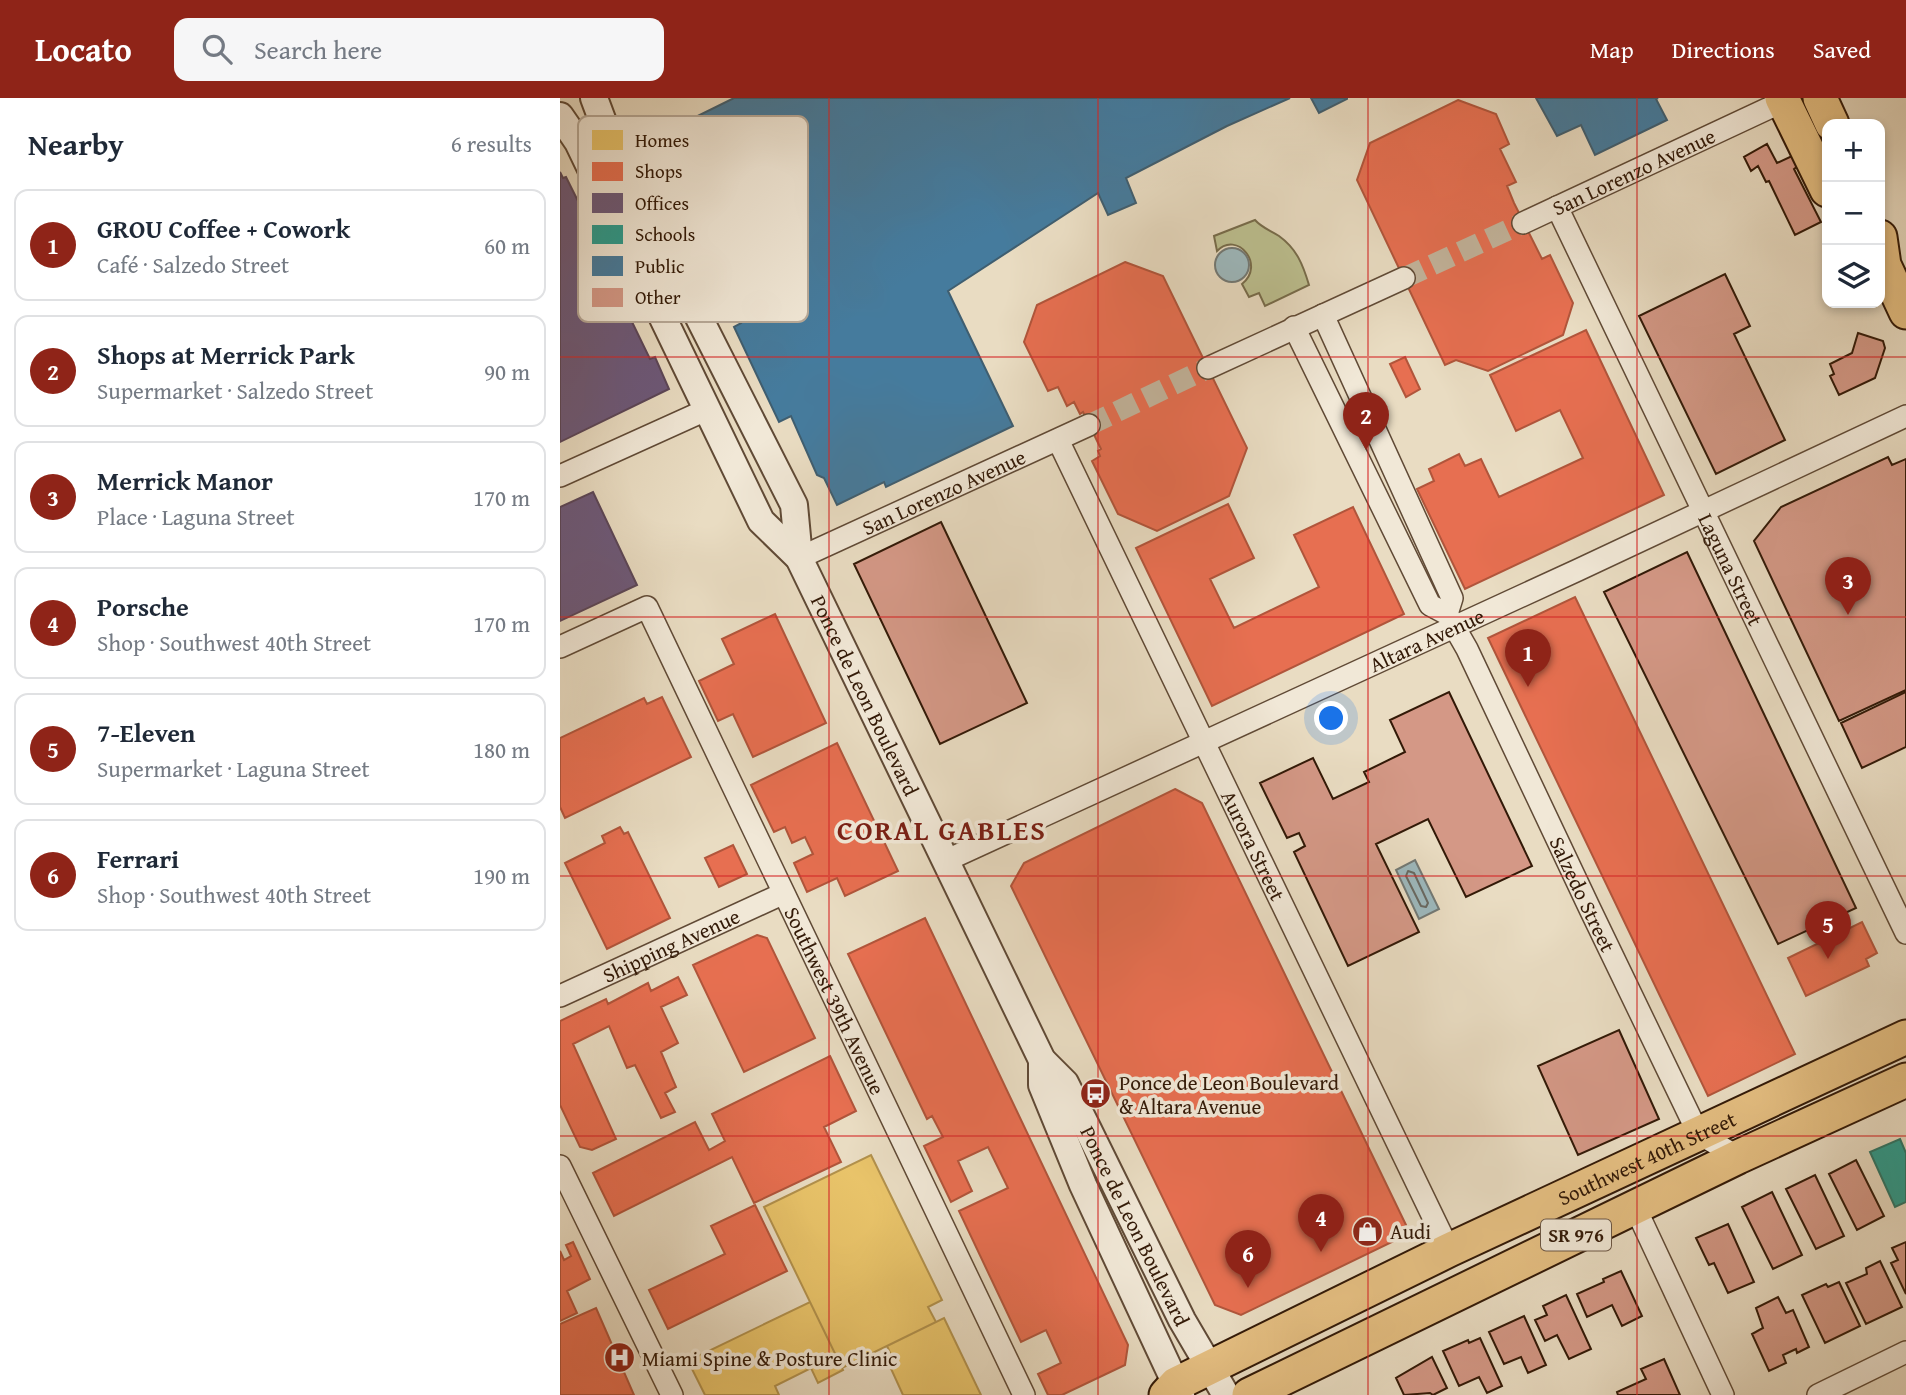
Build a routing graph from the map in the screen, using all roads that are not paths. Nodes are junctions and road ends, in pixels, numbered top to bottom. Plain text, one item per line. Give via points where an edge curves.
1 (594, 98) edge
2 (1820, 98) edge
3 (1783, 99) edge
4 (560, 116) edge
5 (601, 116) edge
6 (1830, 119) edge
7 (578, 142) edge
8 (1823, 182) edge
9 (1557, 207) junction
10 (1523, 223) tunnel mouth
11 (1885, 264) edge
12 (1404, 278) tunnel mouth
13 (1906, 312) edge
14 (1323, 314) junction
15 (664, 322) edge
16 (702, 322) edge
17 (1294, 327) junction
18 (1208, 368) tunnel mouth
19 (1366, 408) junction
20 (706, 410) junction
21 (1906, 416) edge
22 (1339, 420) junction
23 (1090, 425) tunnel mouth
24 (1058, 440) junction
25 (560, 476) edge
26 (1702, 512) junction
27 (799, 558) junction
28 (1451, 620) junction
29 (560, 647) edge
30 (1204, 742) junction
31 (946, 861) junction
32 (782, 894) junction
33 (1906, 933) edge
34 (560, 996) edge
35 (1906, 1037) edge
36 (1042, 1060) junction
37 (1906, 1080) edge
38 (1698, 1133) junction
39 (1738, 1157) junction
40 (560, 1166) edge
41 (1635, 1207) junction
42 (1448, 1250) junction
43 (1906, 1352) edge
44 (1218, 1381) edge
45 (1174, 1391) edge
46 (672, 1395) edge
47 (1024, 1395) edge
48 (1249, 1395) edge
49 (1723, 1395) edge
50 (1818, 1395) edge

1 - 5 street, Ponce de Leon Boulevard
2 - 6 main road
3 - 8 main road
3 - 9 street, San Lorenzo Avenue
4 - 7 street, Ponce de Leon Boulevard
9 - 10 street, San Lorenzo Avenue
9 - 26 street, Laguna Street
11 - 13 main road
12 - 14 street
14 - 17 street
14 - 19 street, Salzedo Street
15 - 20 street, Ponce de Leon Boulevard
16 - 27 street, Ponce de Leon Boulevard via 794,505
17 - 18 street
17 - 22 street, Salzedo Street
19 - 22 street
19 - 28 street, Salzedo Street via 1452,598
20 - 25 street
20 - 27 street, Ponce de Leon Boulevard via 761,521
21 - 26 street, Altara Avenue
22 - 28 street, Salzedo Street via 1430,605
23 - 24 street, San Lorenzo Avenue
24 - 27 street, San Lorenzo Avenue
24 - 30 street, Aurora Street
26 - 28 street, Altara Avenue
26 - 33 street, Laguna Street
27 - 31 street, Ponce de Leon Boulevard
28 - 30 street, Altara Avenue
28 - 38 street, Salzedo Street
29 - 32 street, Southwest 39th Avenue via 646,607
30 - 31 street, Altara Avenue
30 - 42 street, Aurora Street
31 - 36 street, Ponce de Leon Boulevard
32 - 34 street, Shipping Avenue
32 - 47 street, Southwest 39th Avenue
35 - 38 main road, Southwest 40th Street / SR 976
36 - 44 street, Ponce de Leon Boulevard via 1065,1083 1182,1320
36 - 45 street, Ponce de Leon Boulevard via 1042,1086
37 - 39 main road, Southwest 40th Street / SR 976
38 - 39 street
38 - 42 main road, Southwest 40th Street / SR 976
39 - 41 main road, Southwest 40th Street / SR 976
40 - 46 street
41 - 48 main road, Southwest 40th Street / SR 976
41 - 49 street
42 - 44 main road, Southwest 40th Street / SR 976
43 - 50 street
44 - 45 main road, Southwest 40th Street / SR 976

